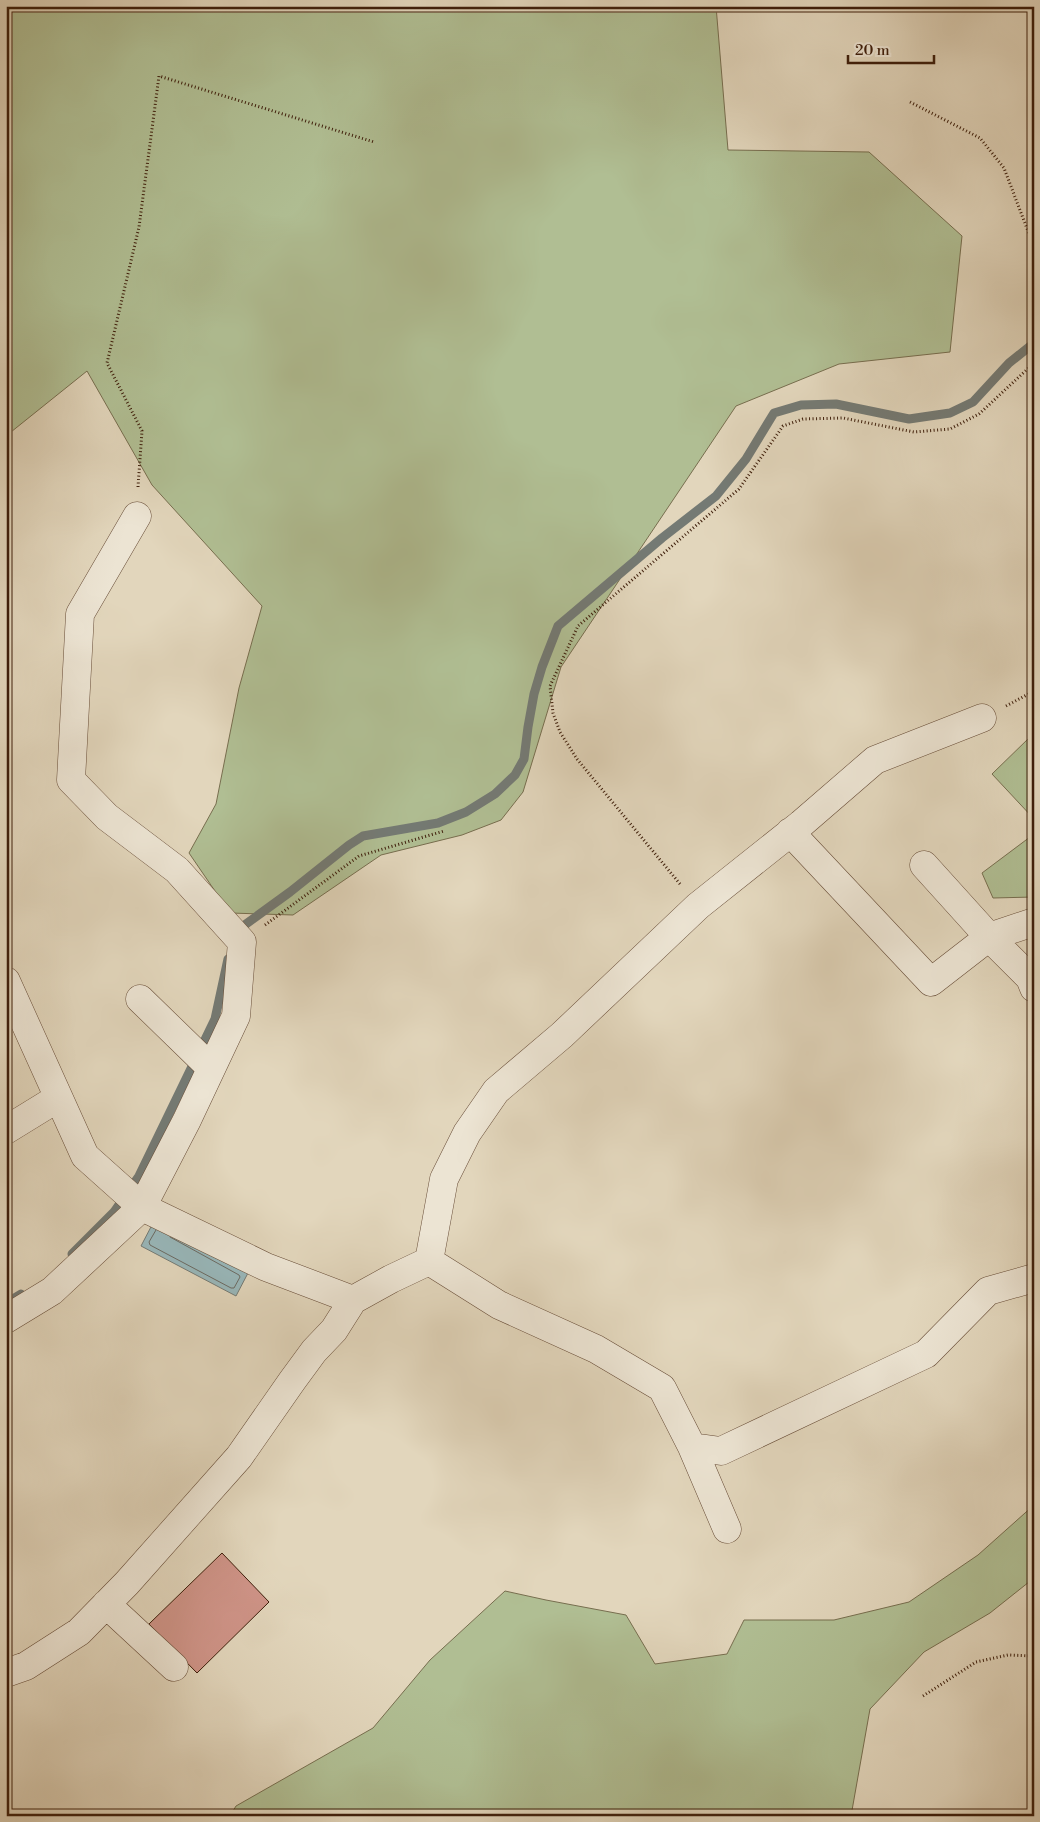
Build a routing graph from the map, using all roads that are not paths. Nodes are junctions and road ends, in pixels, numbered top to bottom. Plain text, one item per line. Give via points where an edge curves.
1 (137, 516) road end
2 (982, 718) dead end
3 (790, 832) junction
4 (924, 864) dead end
5 (1034, 922) edge
6 (989, 937) junction
7 (6, 981) edge
8 (1034, 988) edge
9 (140, 999) dead end
10 (212, 1068) junction
11 (58, 1098) junction
12 (6, 1130) edge
13 (142, 1207) junction
14 (429, 1261) junction
15 (1034, 1278) edge
16 (353, 1300) junction
17 (6, 1319) edge
18 (692, 1448) junction
19 (727, 1529) dead end
20 (106, 1604) junction
21 (174, 1667) dead end
22 (6, 1673) edge

1 - 10 street via 80,614 71,780 107,817 177,870 242,942 236,1016
2 - 3 street via 875,760
3 - 6 street via 931,982
3 - 14 street via 698,906 562,1035 496,1091 467,1133 444,1180
4 - 6 street
5 - 6 street
6 - 8 street via 1030,978
7 - 11 street
9 - 10 street
10 - 13 street
11 - 12 street
11 - 13 street via 85,1156
13 - 16 street via 266,1267
13 - 17 street via 52,1291
14 - 16 street
14 - 18 street via 499,1305 596,1349 662,1388
15 - 18 street via 988,1291 926,1354 721,1451
16 - 20 street via 239,1457
18 - 19 street
20 - 21 street
20 - 22 street via 79,1632 26,1666

